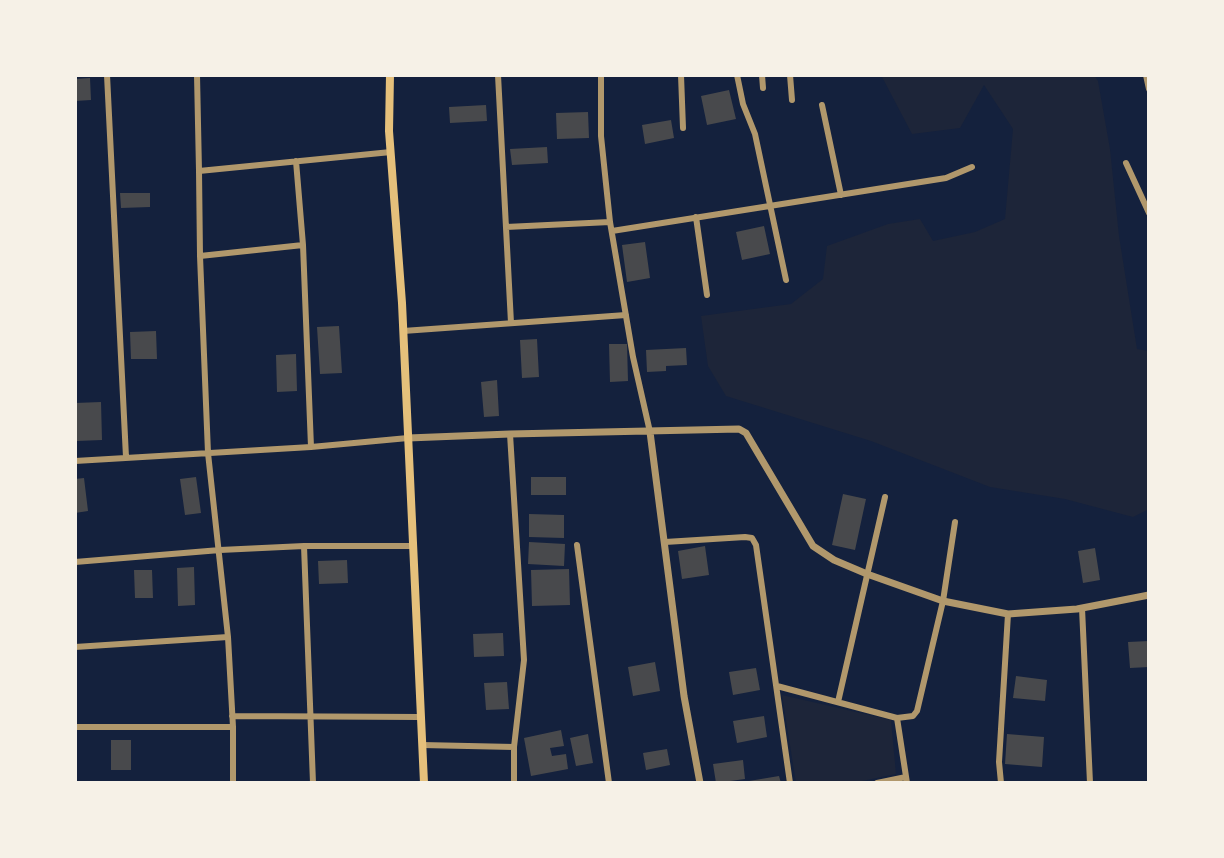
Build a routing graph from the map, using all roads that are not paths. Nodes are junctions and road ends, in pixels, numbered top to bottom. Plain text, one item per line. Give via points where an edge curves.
1 (107, 75) edge
2 (197, 75) edge
3 (390, 75) edge
4 (498, 75) edge
5 (601, 75) edge
6 (681, 75) edge
7 (737, 75) edge
8 (762, 75) edge
9 (790, 75) edge
10 (1146, 75) edge
11 (763, 88) dead end
12 (1149, 89) edge
13 (792, 100) dead end
14 (822, 105) dead end
15 (683, 128) dead end
16 (391, 152) junction
17 (296, 161) junction
18 (1126, 163) dead end
19 (972, 167) dead end
20 (199, 171) junction
21 (841, 195) junction
22 (771, 205) junction
23 (1149, 213) edge
24 (696, 217) junction
25 (610, 222) junction
26 (506, 227) junction
27 (612, 231) junction
28 (303, 245) junction
29 (200, 256) junction
30 (786, 280) dead end
31 (707, 295) dead end
32 (626, 315) junction
33 (510, 323) junction
34 (403, 331) junction
35 (650, 432) junction
36 (510, 434) junction
37 (408, 439) junction
38 (312, 447) junction
39 (208, 453) junction
40 (127, 457) junction
41 (75, 461) edge
42 (885, 498) dead end
43 (955, 522) dead end
44 (665, 542) junction
45 (577, 545) dead end
46 (304, 546) junction
47 (412, 546) junction
48 (220, 550) junction
49 (75, 562) edge
50 (867, 574) junction
51 (1149, 595) edge
52 (943, 601) junction
53 (1082, 608) junction
54 (1008, 614) junction
55 (228, 637) junction
56 (75, 647) edge
57 (777, 686) junction
58 (838, 702) junction
59 (232, 716) junction
60 (310, 717) junction
61 (420, 718) junction
62 (897, 718) junction
63 (75, 727) edge
64 (233, 727) junction
65 (422, 745) junction
66 (514, 747) junction
67 (907, 780) edge
68 (233, 783) edge
69 (313, 783) edge
70 (424, 783) edge
71 (514, 783) edge
72 (609, 783) edge
73 (700, 783) edge
74 (790, 783) edge
75 (877, 783) edge
76 (1001, 783) edge
77 (1090, 783) edge

1 - 40 street
2 - 20 street
3 - 16 main road
4 - 26 street
5 - 25 street via 601,136
6 - 15 street
7 - 22 street
8 - 11 street
9 - 13 street
10 - 12 street
14 - 21 street
16 - 17 street
16 - 34 main road
17 - 20 street
17 - 28 street
18 - 23 street
19 - 21 street via 946,178
20 - 29 street
21 - 22 street
22 - 24 street
22 - 30 street
24 - 27 street
24 - 31 street
25 - 26 street
25 - 27 street
26 - 33 street
27 - 32 street
28 - 29 street
28 - 38 street
29 - 39 street
32 - 33 street
32 - 35 street
33 - 34 street
34 - 37 main road
35 - 36 street
35 - 44 street
35 - 50 street via 739,429 746,433 813,546
36 - 37 street
36 - 66 street via 524,660
37 - 38 street
37 - 47 main road
38 - 39 street
39 - 40 street
39 - 48 street
40 - 41 street
42 - 50 street
43 - 52 street
44 - 57 street via 752,538
44 - 73 street
45 - 72 street
46 - 47 street
46 - 48 street
46 - 60 street
47 - 61 main road
48 - 49 street
48 - 55 street
50 - 52 street
50 - 58 street
51 - 53 street
52 - 54 street
52 - 62 street via 918,711
53 - 54 street
53 - 77 street
54 - 76 street
55 - 56 street
55 - 59 street
57 - 58 street
57 - 74 street
58 - 62 street
59 - 60 street
59 - 64 street
60 - 61 street
60 - 69 street
61 - 65 main road
62 - 67 street
63 - 64 street
64 - 68 street
65 - 66 street
65 - 70 main road
66 - 71 street
67 - 75 street

